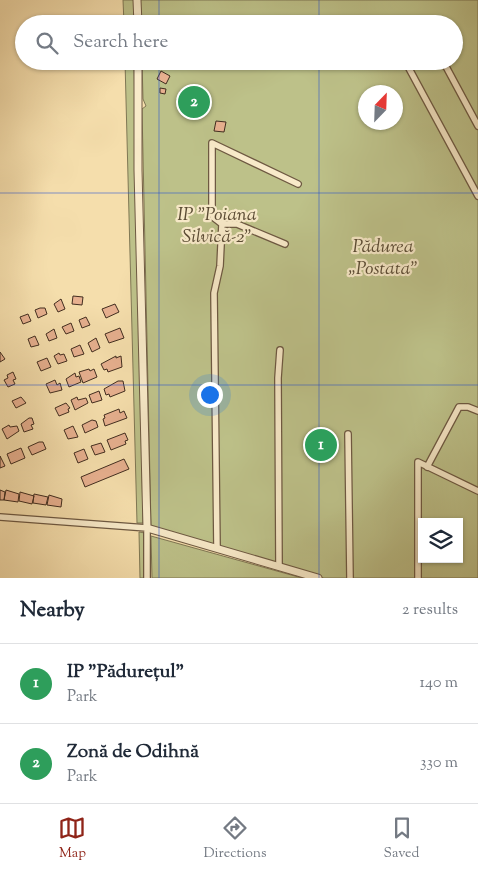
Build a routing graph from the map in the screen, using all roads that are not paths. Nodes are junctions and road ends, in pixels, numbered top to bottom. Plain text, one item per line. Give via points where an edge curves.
1 (137, 0) edge
2 (138, 15) edge
3 (138, 70) edge
4 (410, 70) edge
5 (448, 70) edge
6 (478, 126) edge
7 (298, 184) dead end
8 (478, 196) edge
9 (222, 224) junction
10 (285, 244) dead end
11 (280, 350) dead end
12 (478, 411) edge
13 (348, 434) dead end
14 (427, 466) junction
15 (478, 491) edge
16 (0, 517) edge
17 (147, 528) junction
18 (217, 548) junction
19 (279, 566) junction
20 (148, 578) edge
21 (318, 578) edge
22 (350, 578) edge
23 (418, 578) edge

1 - 2 street
3 - 17 street
4 - 8 street
5 - 6 street
7 - 9 street via 212,143 212,210 213,217
9 - 10 street via 237,224
9 - 18 street via 220,266 214,293
11 - 19 street
12 - 14 street via 459,407
13 - 22 street
14 - 15 street
14 - 23 street via 418,462
16 - 17 street
17 - 18 street
17 - 20 street
18 - 19 street
19 - 21 street

